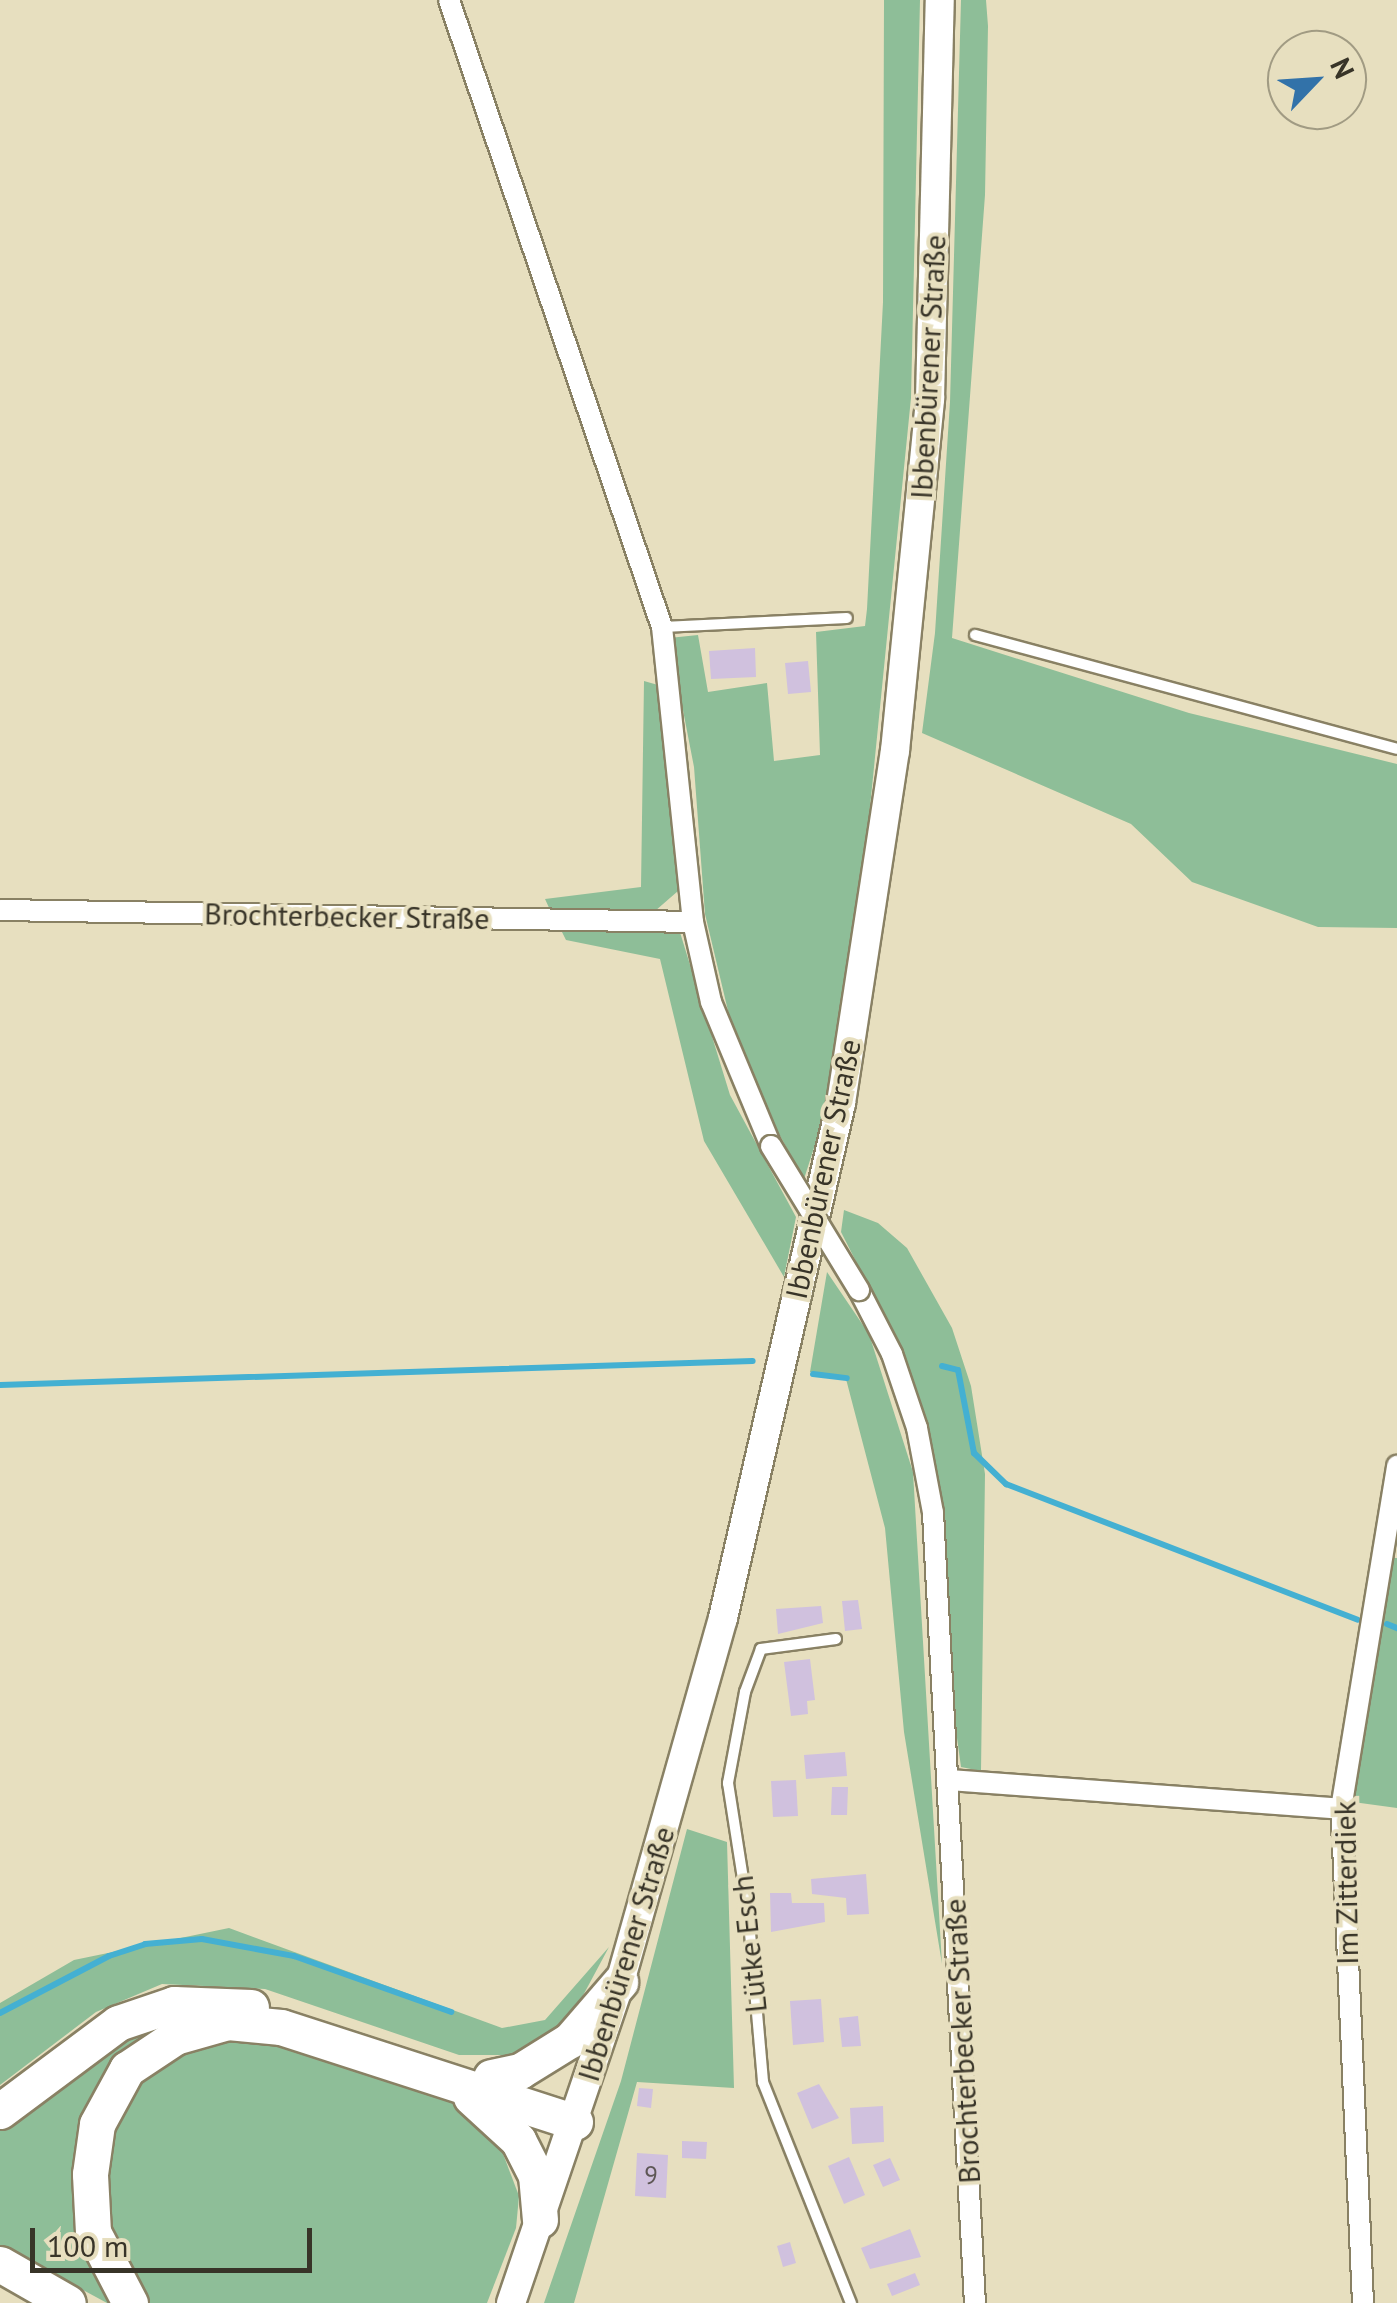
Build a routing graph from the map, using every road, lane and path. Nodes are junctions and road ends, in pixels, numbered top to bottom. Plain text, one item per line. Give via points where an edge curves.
1 (449, 0) edge
2 (940, 0) edge
3 (847, 618) dead end
4 (662, 628) junction
5 (975, 635) dead end
6 (1397, 749) edge
7 (0, 910) edge
8 (693, 922) junction
9 (1397, 1466) edge
10 (836, 1639) dead end
11 (949, 1780) junction
12 (1341, 1809) junction
13 (620, 1982) junction
14 (475, 2082) junction
15 (0, 2111) edge
16 (578, 2112) junction
17 (540, 2220) junction
18 (0, 2264) edge
19 (68, 2303) edge
20 (130, 2303) edge
21 (511, 2303) edge
22 (851, 2303) edge
23 (975, 2303) edge
24 (1363, 2303) edge

1 - 4 street, Brochterbecker Straße
2 - 13 main road, Ibbenbürener Straße via 930,400 895,752 841,1103 723,1618
3 - 4 lane
4 - 8 street, Brochterbecker Straße
5 - 6 lane
7 - 8 street, Brochterbecker Straße
8 - 11 street, Brochterbecker Straße, bridge via 711,1002 771,1146 858,1290 904,1391 933,1513
9 - 12 street, Im Zitterdiek
10 - 22 lane, Lütke Esch via 761,1649 745,1692 728,1783 748,1910 762,2082
11 - 12 street
11 - 23 street, Brochterbecker Straße
12 - 24 street, Im Zitterdiek
13 - 14 highway via 570,2040 520,2072
13 - 16 main road, Ibbenbürener Straße
14 - 15 highway via 260,2008 174,2004 118,2023
14 - 16 highway
14 - 17 highway via 536,2175
14 - 20 highway via 281,2027 228,2022 175,2037 127,2069 96,2124 93,2232
16 - 17 main road, Ibbenbürener Straße
17 - 21 main road, Ibbenbürener Straße
18 - 19 highway

